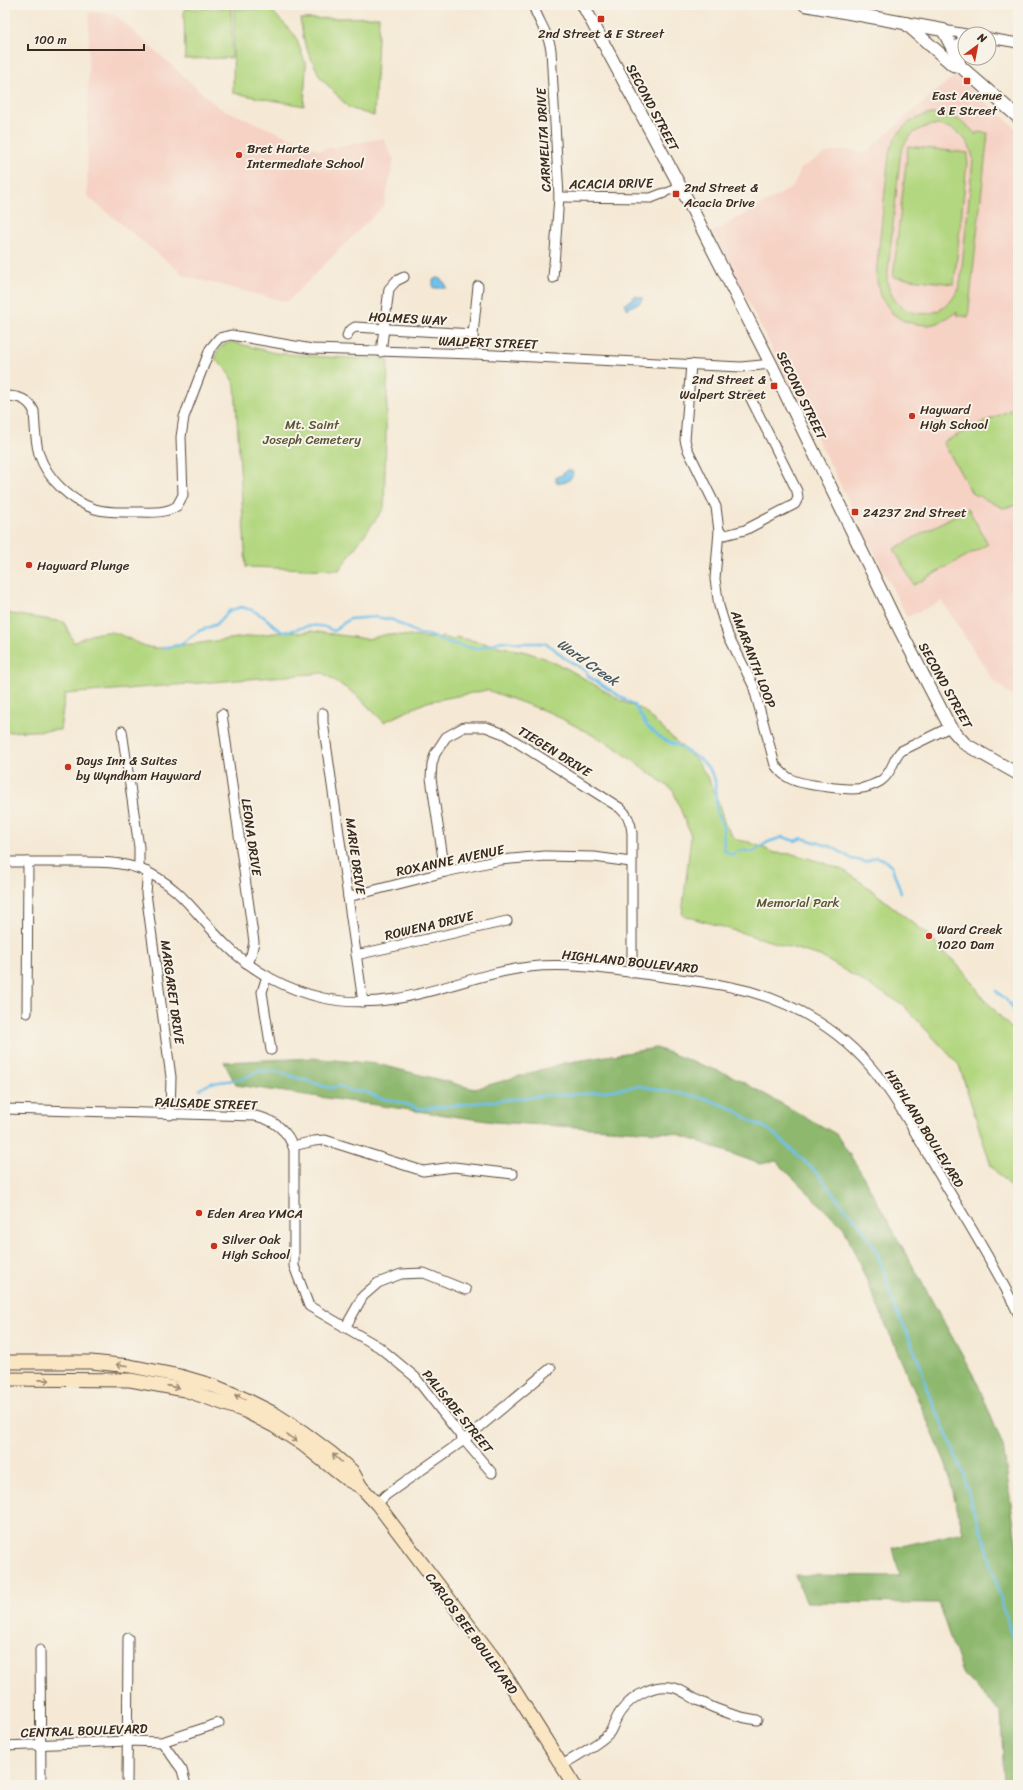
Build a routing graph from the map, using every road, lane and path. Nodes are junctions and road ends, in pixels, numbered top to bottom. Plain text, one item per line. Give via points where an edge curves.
1 (533, 5) edge
2 (583, 5) edge
3 (805, 5) edge
4 (905, 23) junction
5 (943, 30) junction
6 (957, 33) edge
7 (997, 39) edge
8 (1018, 43) edge
9 (937, 51) junction
10 (957, 59) edge
11 (957, 64) edge
12 (962, 66) edge
13 (1018, 117) edge
14 (680, 187) junction
15 (664, 193) joint
16 (559, 197) junction
17 (404, 277) dead end
18 (553, 278) dead end
19 (478, 286) dead end
20 (384, 329) junction
21 (473, 334) junction
22 (347, 336) dead end
23 (381, 352) junction
24 (474, 354) junction
25 (691, 364) junction
26 (771, 364) junction
27 (5, 396) edge
28 (750, 397) dead end
29 (719, 531) junction
30 (323, 713) dead end
31 (222, 714) dead end
32 (950, 727) junction
33 (122, 731) dead end
34 (1018, 774) edge
35 (5, 862) edge
36 (28, 862) junction
37 (631, 862) junction
38 (138, 868) junction
39 (148, 872) junction
40 (445, 872) junction
41 (348, 896) junction
42 (507, 921) dead end
43 (356, 955) junction
44 (246, 963) junction
45 (632, 973) junction
46 (267, 976) junction
47 (363, 1002) junction
48 (27, 1013) dead end
49 (271, 1050) dead end
50 (5, 1109) edge
51 (170, 1115) junction
52 (293, 1146) junction
53 (513, 1174) dead end
54 (466, 1290) dead end
55 (1018, 1313) edge
56 (344, 1328) junction
57 (5, 1362) edge
58 (551, 1368) dead end
59 (5, 1379) edge
60 (464, 1440) junction
61 (492, 1473) dead end
62 (361, 1487) junction
63 (377, 1504) junction
64 (128, 1638) dead end
65 (40, 1650) dead end
66 (757, 1720) dead end
67 (219, 1723) dead end
68 (128, 1741) junction
69 (162, 1742) junction
70 (42, 1744) junction
71 (5, 1746) edge
72 (562, 1765) junction
73 (41, 1785) edge
74 (127, 1785) edge
75 (186, 1785) edge
76 (574, 1785) edge

1 - 16 street, CARMELITA DRIVE via 548,37 551,50
2 - 14 street, SECOND STREET
3 - 4 street
4 - 5 street
4 - 9 street
5 - 6 street
5 - 9 street via 935,39
5 - 10 street
7 - 8 street
9 - 11 street via 953,65
12 - 13 street
14 - 15 street
14 - 26 street, SECOND STREET
15 - 16 street, ACACIA DRIVE via 651,198
16 - 18 street, CARMELITA DRIVE
17 - 20 street via 389,289
19 - 21 street
20 - 21 street, HOLMES WAY
20 - 22 street, HOLMES WAY via 355,328 349,331
20 - 23 street
21 - 24 street
23 - 24 street, WALPERT STREET
23 - 27 street, WALPERT STREET via 297,347 231,335 219,338 210,350 184,417 181,437 183,495 177,506 166,511 108,512 73,497 50,475 40,454 31,405 20,397
24 - 25 street, WALPERT STREET
25 - 26 street, WALPERT STREET
25 - 29 street, AMARANTH LOOP via 687,448 716,507
26 - 32 street, SECOND STREET
28 - 29 street via 797,491 798,498 795,504 745,530 725,535
29 - 32 street, AMARANTH LOOP via 715,579 719,606 728,635 752,685 775,765 782,774 792,780 821,786 862,788 884,779 901,751
30 - 41 street, MARIE DRIVE
31 - 44 street, LEONA DRIVE via 254,942 251,956
32 - 34 street, SECOND STREET via 965,744
33 - 38 street via 139,847
35 - 36 street, HIGHLAND BOULEVARD
36 - 38 street, HIGHLAND BOULEVARD via 99,862
36 - 48 street
37 - 40 street, ROXANNE AVENUE via 594,857 545,856 500,860
37 - 40 street, TIEGEN DRIVE via 632,828 627,815 620,808 504,734 492,728 473,726 459,729 446,737 438,748 432,764 431,778
37 - 45 street, TIEGEN DRIVE
38 - 39 street, HIGHLAND BOULEVARD
39 - 44 street, HIGHLAND BOULEVARD via 177,891 227,947
39 - 51 street, MARGARET DRIVE via 146,893 171,1077
40 - 41 street, ROXANNE AVENUE
41 - 43 street, MARIE DRIVE
42 - 43 street, ROWENA DRIVE
43 - 47 street, MARIE DRIVE
44 - 46 street, HIGHLAND BOULEVARD
45 - 47 street, HIGHLAND BOULEVARD via 575,966 531,967 474,978 408,998
45 - 55 street, HIGHLAND BOULEVARD via 726,986 763,995 825,1026 851,1047 874,1070 896,1100
46 - 47 street, HIGHLAND BOULEVARD via 310,995
46 - 49 street via 262,992
50 - 51 street, PALISADE STREET
51 - 52 street, PALISADE STREET via 262,1118 278,1126
52 - 53 street via 325,1140 423,1171 454,1166
52 - 56 street, PALISADE STREET via 294,1266 309,1306
54 - 56 street via 424,1273 401,1274 378,1283 363,1296
56 - 60 street, PALISADE STREET via 379,1347 415,1377
62 -> 57 main road, CARLOS BEE BOULEVARD via 352,1471 303,1432 245,1399 201,1382 150,1370 91,1362
58 - 60 street
59 -> 62 main road, CARLOS BEE BOULEVARD via 130,1380 184,1390 245,1411 274,1426 302,1444 346,1479
60 - 61 street, PALISADE STREET
60 - 63 street
62 - 63 main road, CARLOS BEE BOULEVARD
63 - 72 main road, CARLOS BEE BOULEVARD via 496,1661
64 - 68 street
65 - 70 street
66 - 72 street via 722,1712 676,1689 657,1688 630,1700 621,1710 610,1732
67 - 69 street
68 - 69 street, CENTRAL BOULEVARD
68 - 70 street, CENTRAL BOULEVARD
68 - 74 street
69 - 75 street, CENTRAL BOULEVARD via 182,1770
70 - 71 street, CENTRAL BOULEVARD
70 - 73 street
72 - 76 main road, CARLOS BEE BOULEVARD

